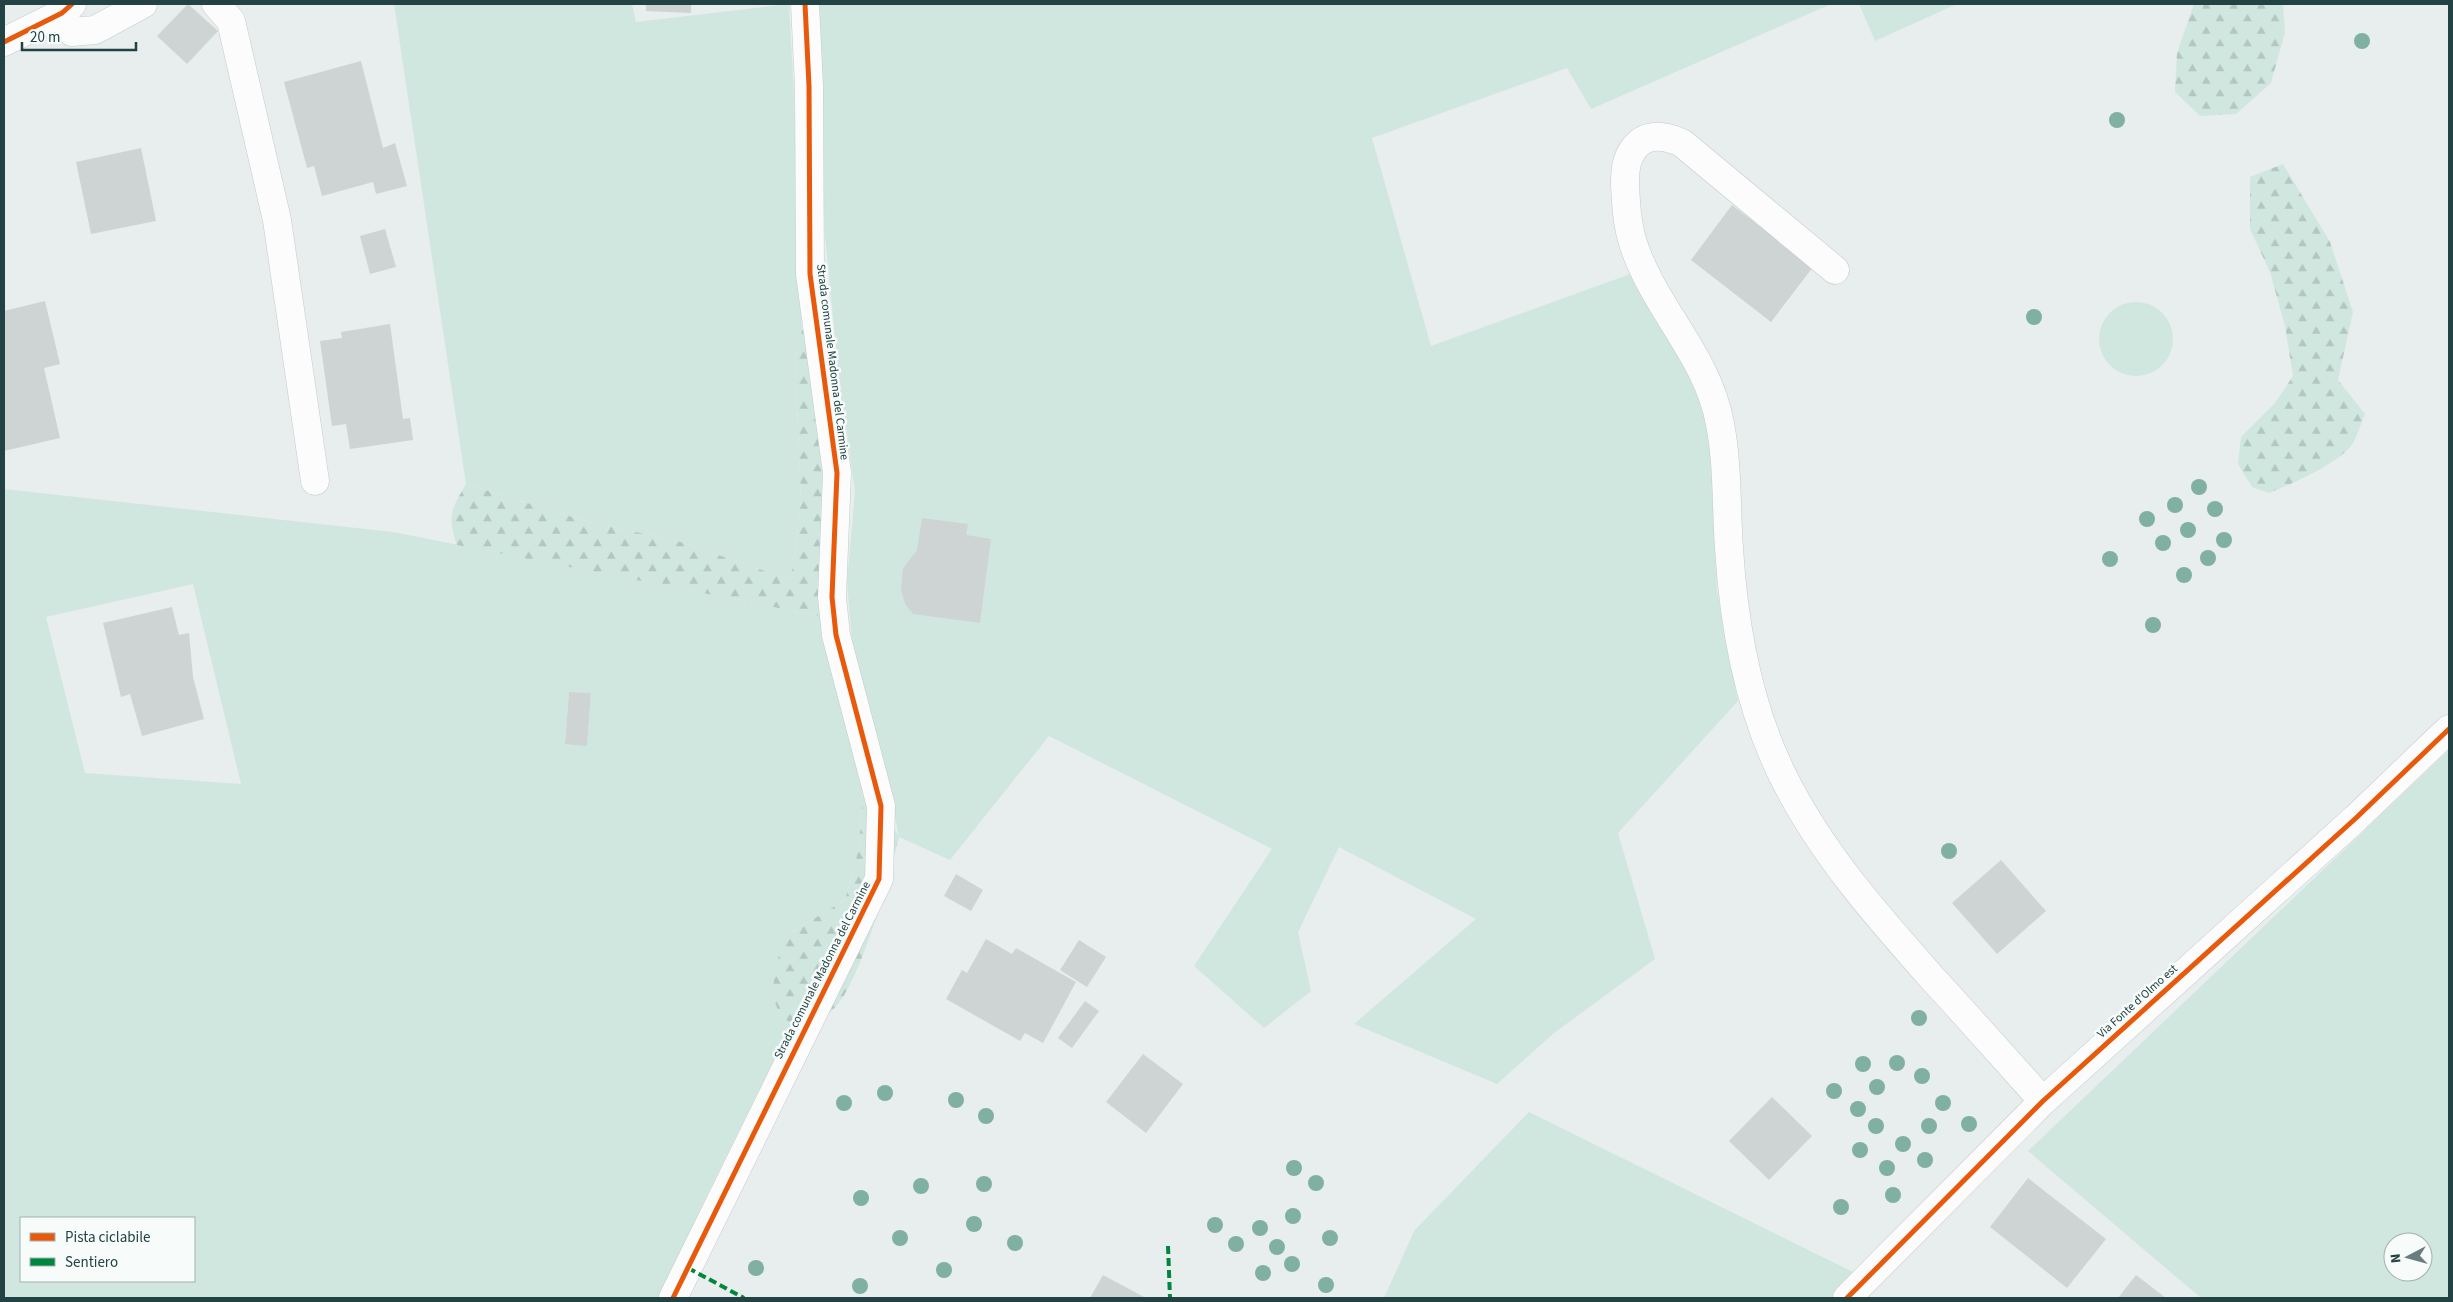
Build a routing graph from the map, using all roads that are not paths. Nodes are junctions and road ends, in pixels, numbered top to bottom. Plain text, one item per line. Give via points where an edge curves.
1 (143, 4) edge
2 (216, 4) edge
3 (804, 4) edge
4 (67, 8) edge
5 (4, 42) edge
6 (1835, 270) dead end
7 (315, 480) dead end
8 (2449, 729) edge
9 (2043, 1102) junction
10 (673, 1298) edge
11 (1847, 1298) edge

1 - 4 street via 96,30 72,32
2 - 7 street via 231,21 278,220
3 - 10 street, Strada comunale Madonna del Carmine via 809,86 810,274 837,473 832,597 836,635 881,806 878,880
4 - 5 street
6 - 9 street via 1682,143 1668,137 1649,137 1628,157 1625,172 1627,211 1634,247 1697,359 1720,422 1726,470 1729,549 1742,655 1764,731 1786,782 1814,830 1862,896
8 - 9 street, Via Fonte d'Olmo est via 2356,818
9 - 11 street, Via Fonte d'Olmo est

